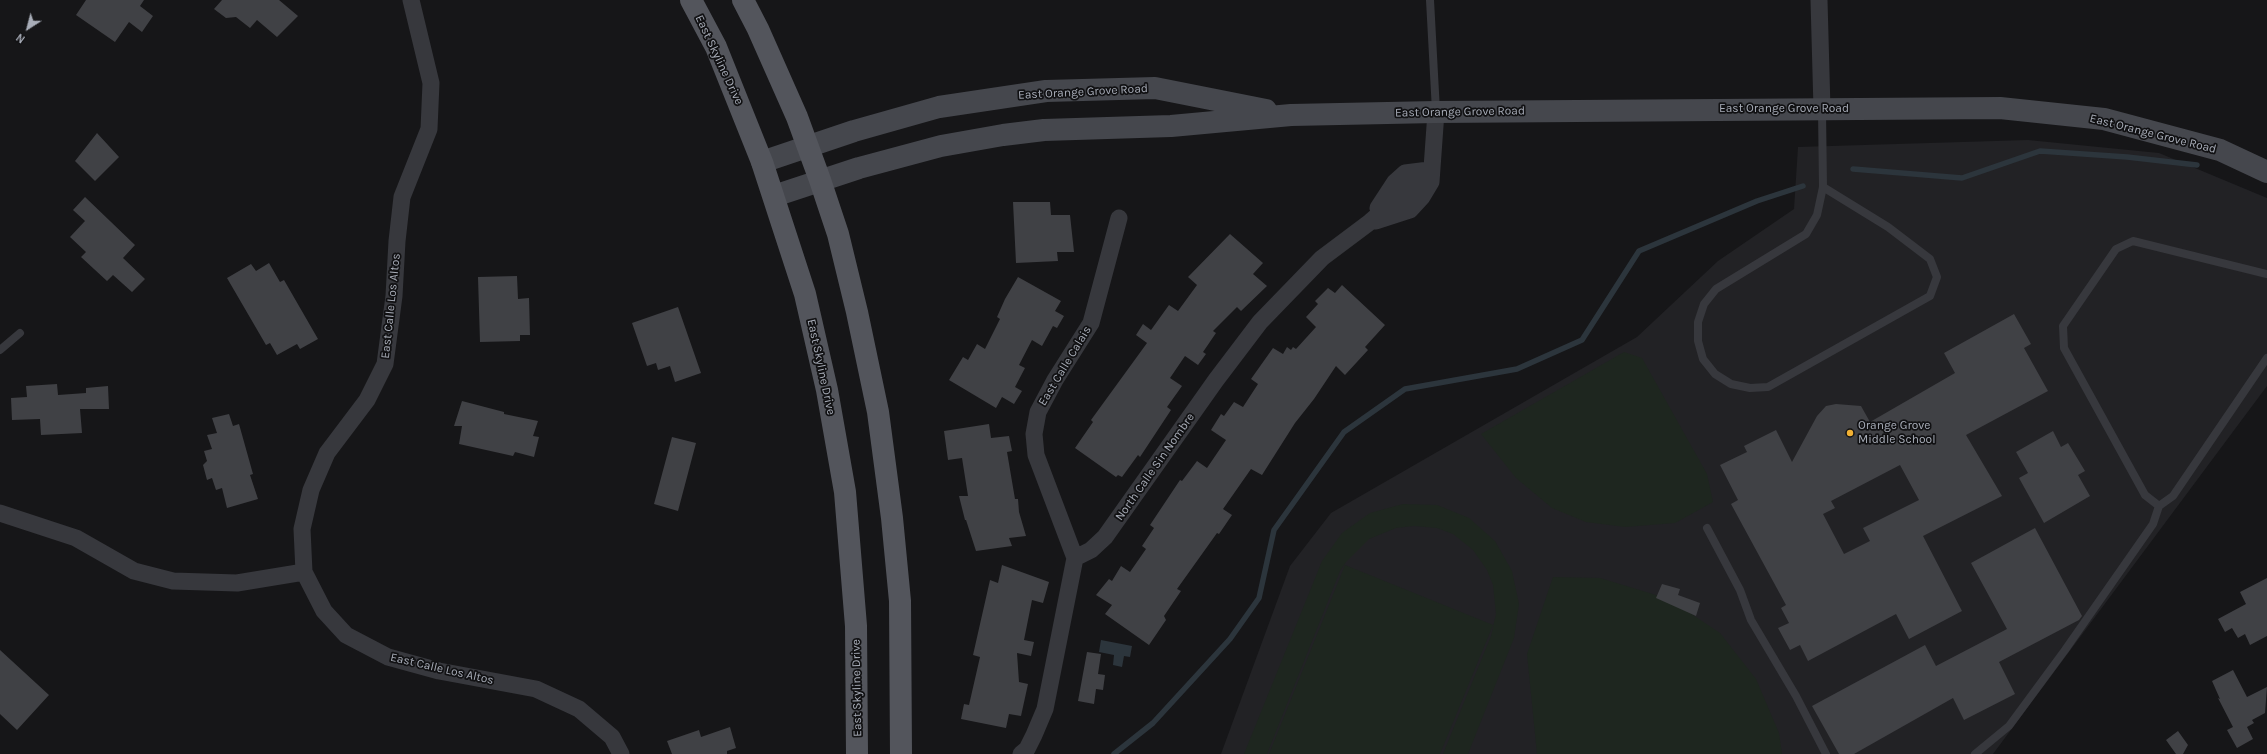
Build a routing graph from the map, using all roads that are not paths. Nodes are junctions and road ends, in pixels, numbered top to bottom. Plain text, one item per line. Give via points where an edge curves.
1 (410, 0) edge
2 (691, 0) edge
3 (743, 0) edge
4 (1430, 0) edge
5 (1819, 0) edge
6 (1822, 109) junction
7 (1436, 112) junction
8 (1291, 115) junction
9 (807, 146) junction
10 (762, 162) junction
11 (1430, 170) junction
12 (2267, 172) edge
13 (820, 180) junction
14 (1823, 187) junction
15 (774, 196) junction
16 (1118, 218) dead end
17 (1370, 222) junction
18 (2267, 274) edge
19 (20, 333) dead end
20 (0, 350) edge
21 (2267, 358) edge
22 (2159, 506) junction
23 (0, 513) edge
24 (1707, 528) dead end
25 (1075, 558) junction
26 (304, 572) junction
27 (621, 754) edge
28 (858, 754) edge
29 (901, 754) edge
30 (1021, 754) edge
31 (1826, 754) edge
32 (1975, 754) edge

1 - 26 street, East Calle Los Altos via 431,83 429,129 402,198 394,296 385,364 367,400 327,453 311,490 302,529
2 - 10 main road, East Skyline Drive via 716,48
3 - 9 main road via 761,35
4 - 7 lane
5 - 6 street
6 - 7 main road, East Orange Grove Road
6 - 12 main road, East Orange Grove Road via 2000,108 2104,119 2220,150
6 - 14 lane
7 - 8 main road, East Orange Grove Road
7 - 11 street, North Calle Sin Nombre via 1434,159
8 - 9 main road, East Orange Grove Road via 1154,88 1046,91 939,107
8 - 13 main road, East Orange Grove Road via 1171,126 1044,130 1003,135 941,146
9 - 10 main road, East Orange Grove Road
9 - 13 main road
10 - 15 main road, East Skyline Drive
11 - 17 street, North Calle Sin Nombre via 1405,173 1395,182
11 - 17 street, North Calle Sin Nombre via 1430,182 1417,204 1410,210
13 - 15 main road, East Orange Grove Road
13 - 29 main road via 838,234 878,412 900,601
14 - 14 lane via 1888,227 1930,260 1937,277 1930,296 1768,387 1750,388 1731,384 1715,374 1703,358 1698,340 1698,322 1704,304 1716,289 1806,234 1817,215
15 - 28 main road, East Skyline Drive via 805,294 827,390 845,492 856,626
16 - 25 street, East Calle Calais via 1091,323 1054,380 1038,412 1034,434 1036,455
17 - 25 street, North Calle Sin Nombre via 1322,258 1260,322 1105,537 1091,550
18 - 22 lane via 2133,241 2116,249 2063,326 2064,348 2145,496
19 - 20 lane
21 - 22 lane via 2173,496
22 - 32 lane via 2153,524 2065,650 2008,726
23 - 26 street via 76,538 134,570 172,581 237,583
24 - 31 lane via 1740,590 1751,620 1796,696
25 - 30 street via 1045,709 1027,749
26 - 27 street, East Calle Los Altos via 324,611 346,635 388,657 536,689 579,709 612,737

